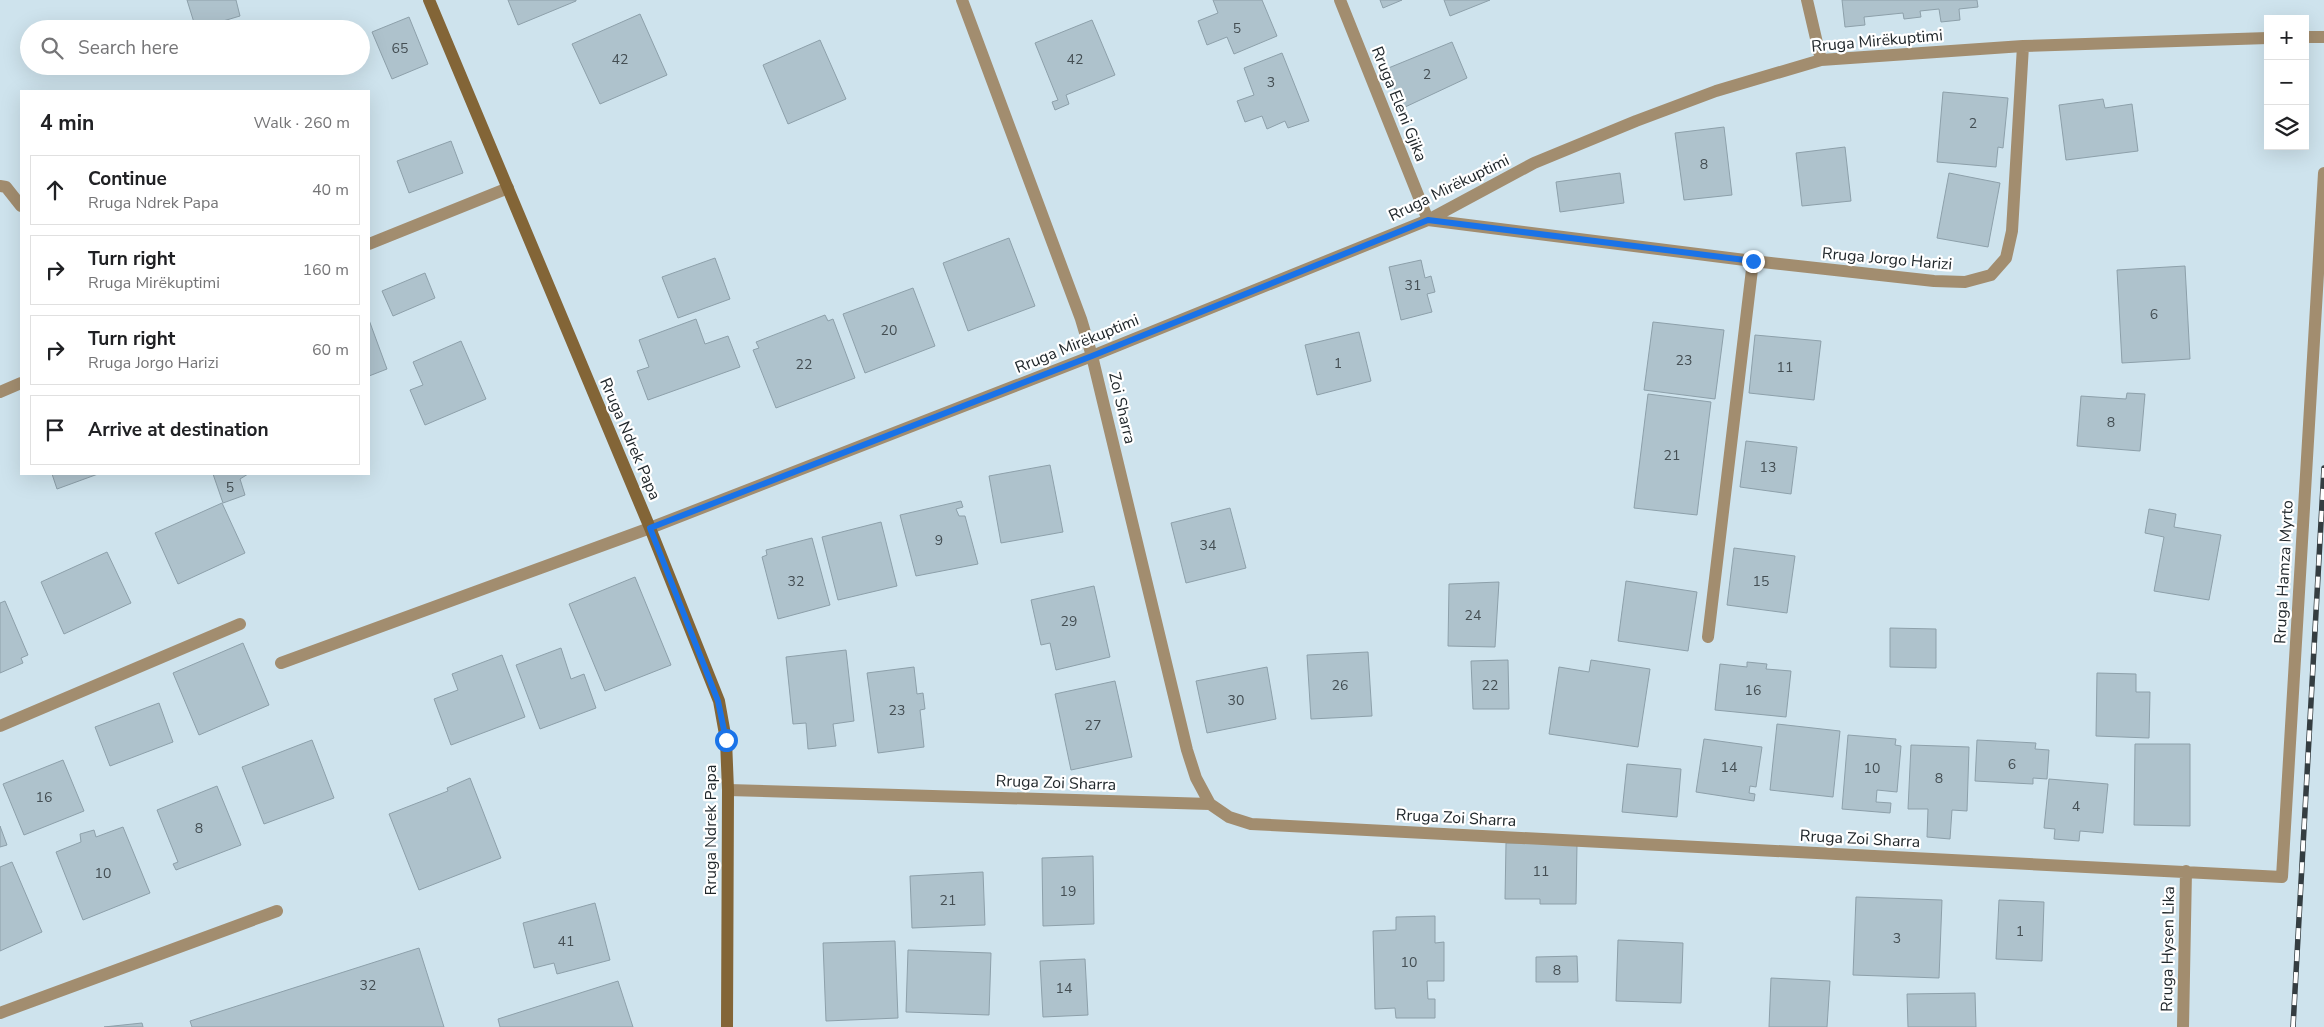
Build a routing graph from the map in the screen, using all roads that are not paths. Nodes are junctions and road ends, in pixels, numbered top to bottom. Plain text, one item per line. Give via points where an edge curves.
1 (429, 0) edge
2 (962, 0) edge
3 (1340, 0) edge
4 (1806, 0) edge
5 (2309, 37) edge
6 (2324, 37) edge
7 (2264, 38) edge
8 (2023, 46) junction
9 (1822, 60) junction
10 (2324, 173) edge
11 (0, 186) edge
12 (508, 188) junction
13 (20, 205) edge
14 (1428, 220) junction
15 (370, 244) edge
16 (1753, 261) junction
17 (1092, 356) junction
18 (20, 383) edge
19 (0, 392) edge
20 (650, 528) junction
21 (240, 624) dead end
22 (1708, 637) dead end
23 (282, 662) dead end
24 (0, 726) edge
25 (728, 790) junction
26 (1210, 804) junction
27 (2186, 871) junction
28 (277, 911) dead end
29 (0, 1013) edge
30 (727, 1027) edge
31 (2183, 1027) edge

1 - 12 street, Rruga Ndrek Papa
2 - 17 street, Zoi Sharra
3 - 14 street, Rruga Eleni Gjika
4 - 9 street
5 - 6 street
7 - 8 street, Rruga Mirëkuptimi
8 - 9 street, Rruga Mirëkuptimi
8 - 16 street, Rruga Jorgo Harizi via 2012,231 2006,258 1991,275 1965,282 1934,281
9 - 14 street, Rruga Mirëkuptimi via 1716,91 1627,124 1534,164
10 - 27 street, Rruga Hamza Myrto via 2282,878
11 - 13 street via 6,187
12 - 15 street
12 - 20 street, Rruga Ndrek Papa
14 - 16 street, Rruga Jorgo Harizi
14 - 17 street, Rruga Mirëkuptimi
16 - 22 street
17 - 20 street, Rruga Mirëkuptimi
17 - 26 street, Zoi Sharra via 1187,750 1196,778
18 - 19 street
20 - 23 street, Rruga Mirëkuptimi
20 - 25 street, Rruga Ndrek Papa via 718,701 726,740
21 - 24 street
25 - 26 street, Rruga Zoi Sharra
25 - 30 street, Rruga Ndrek Papa
26 - 27 street, Rruga Zoi Sharra via 1229,817 1251,824
27 - 31 street, Rruga Hysen Lika
28 - 29 street

